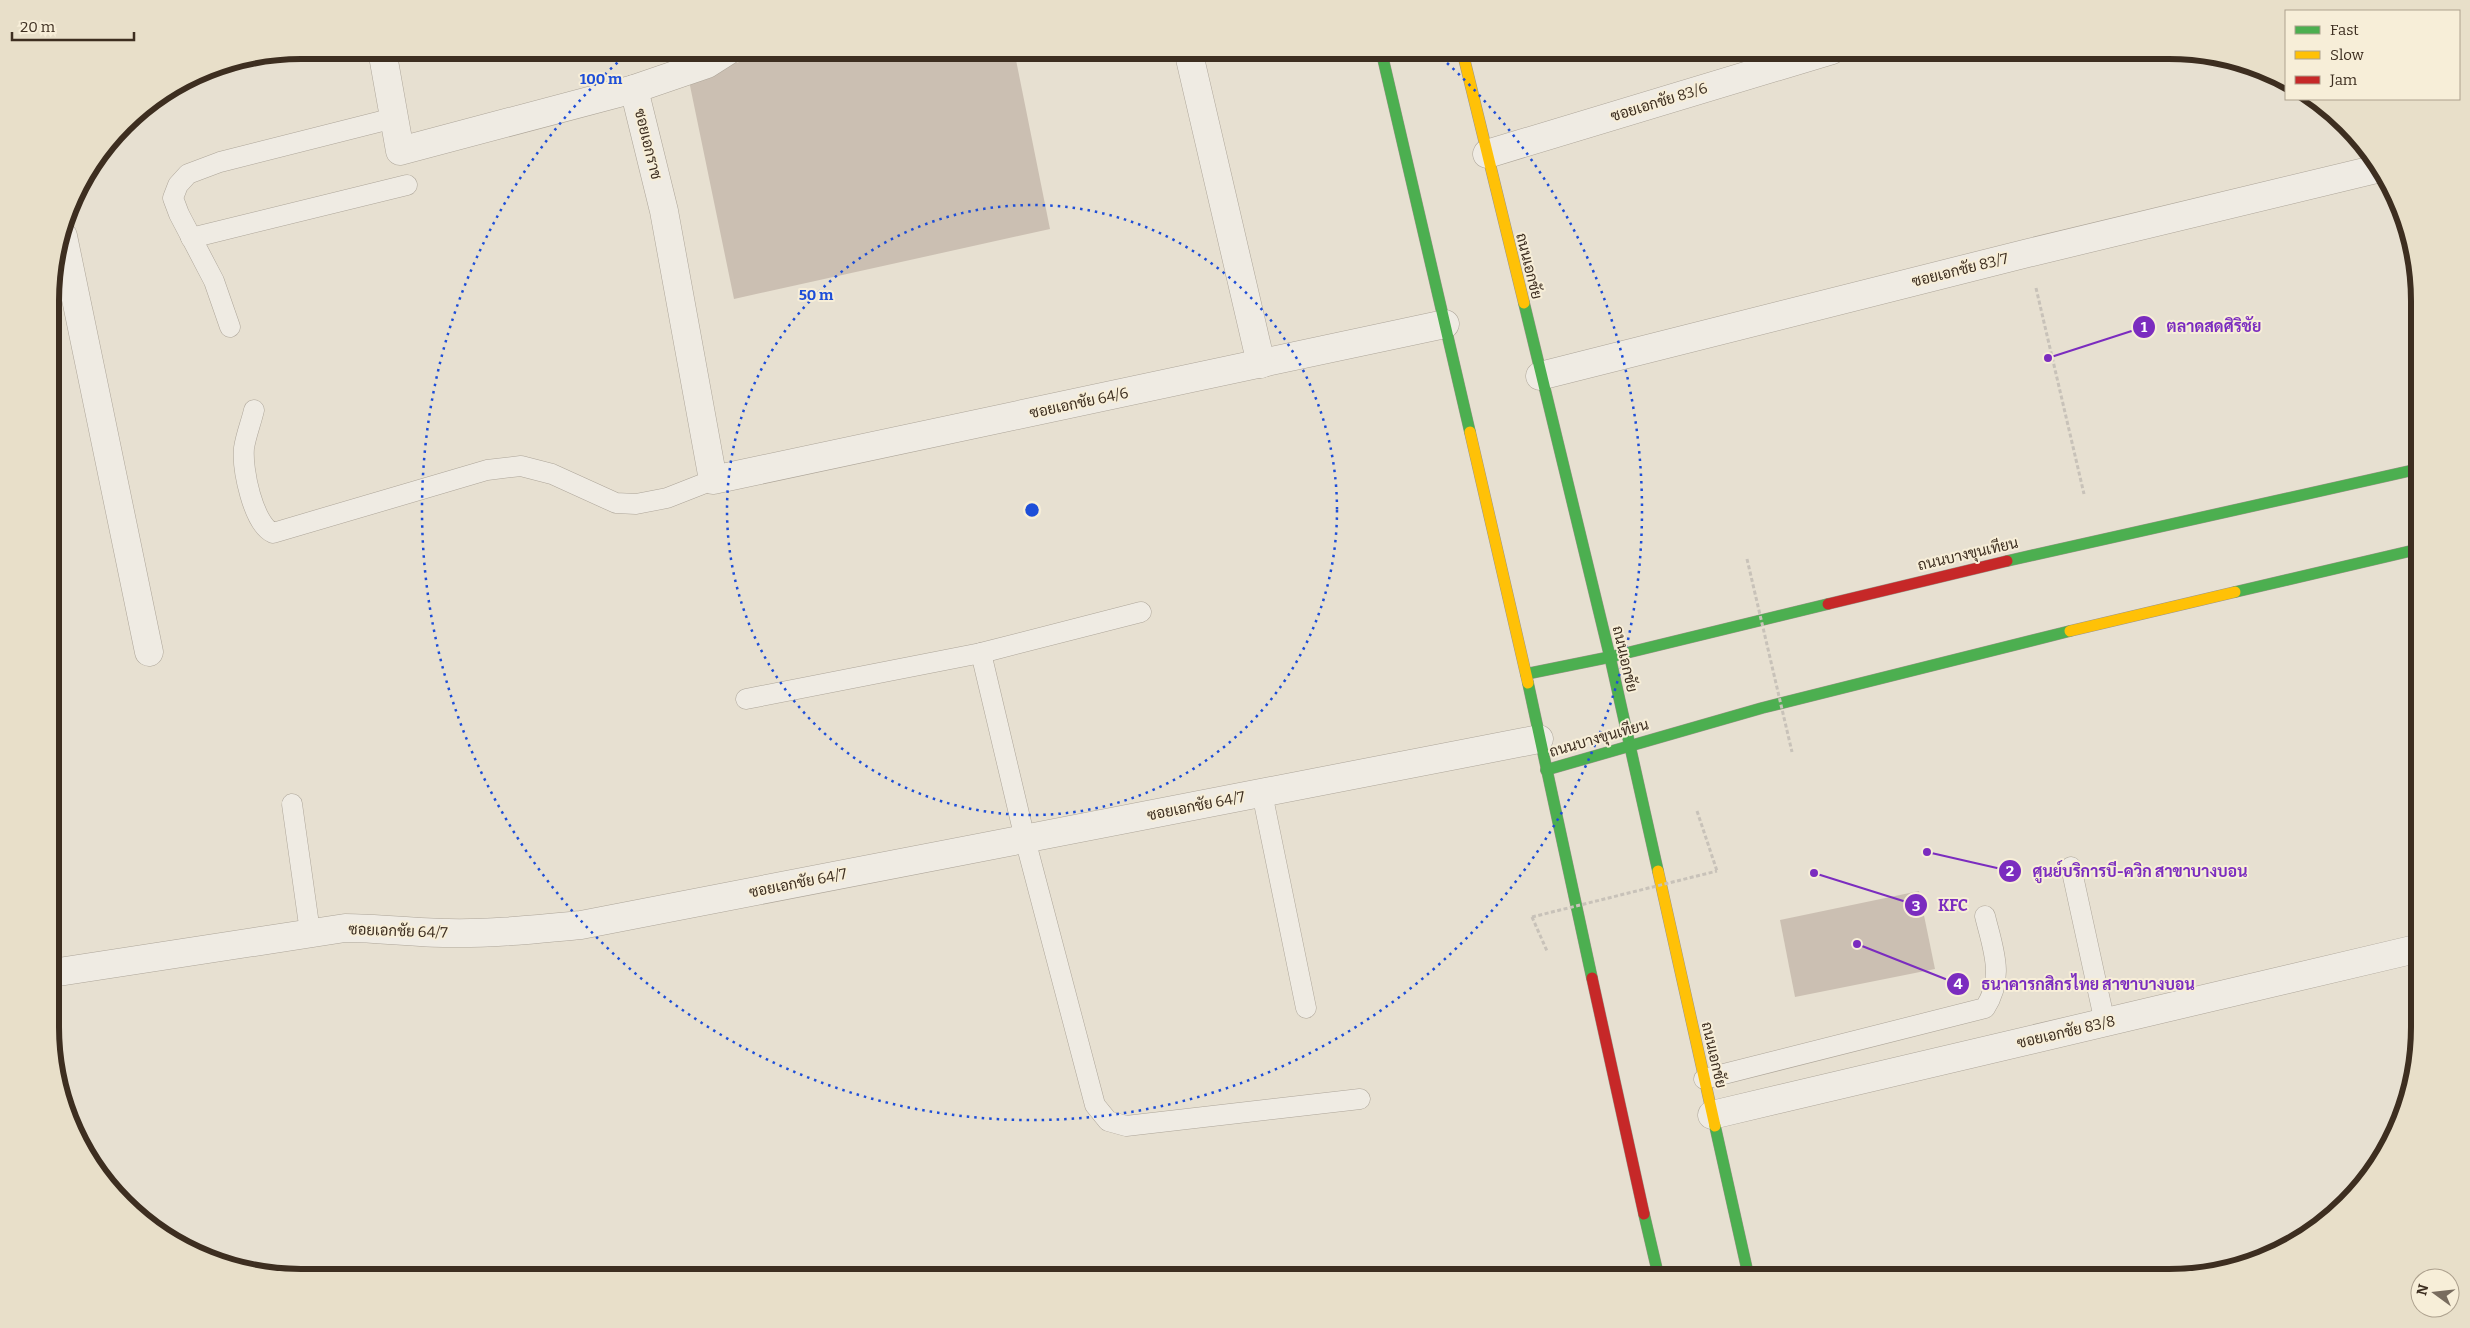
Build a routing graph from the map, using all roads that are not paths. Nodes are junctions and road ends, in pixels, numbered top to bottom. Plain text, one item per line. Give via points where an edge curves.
1 (384, 59) edge
2 (715, 59) edge
3 (1190, 59) edge
4 (1383, 59) edge
5 (1464, 59) edge
6 (1802, 59) edge
7 (634, 89) junction
8 (394, 118) junction
9 (1487, 154) junction
10 (2373, 170) edge
11 (407, 186) dead end
12 (191, 238) junction
13 (65, 246) edge
14 (1445, 324) junction
15 (230, 327) dead end
16 (1260, 364) junction
17 (1540, 376) junction
18 (254, 410) dead end
19 (2411, 471) edge
20 (713, 480) junction
21 (2411, 551) edge
22 (1140, 612) dead end
23 (149, 652) dead end
24 (981, 653) junction
25 (1610, 657) junction
26 (1526, 674) junction
27 (746, 699) dead end
28 (1539, 739) junction
29 (1629, 744) junction
30 (1546, 770) junction
31 (1262, 793) junction
32 (292, 804) dead end
33 (1025, 839) junction
34 (2071, 867) dead end
35 (1985, 916) dead end
36 (310, 932) junction
37 (2411, 950) edge
38 (59, 972) edge
39 (1306, 1008) dead end
40 (2106, 1023) junction
41 (1704, 1079) junction
42 (1360, 1099) dead end
43 (1712, 1115) junction
44 (1658, 1269) edge
45 (1747, 1269) edge

1 - 8 street, ซอยเอกราช
2 - 7 street
3 - 16 street
4 - 14 main road
5 - 9 main road, ถนนเอกชัย
6 - 9 street, ซอยเอกชัย 83/6
7 - 8 street, ซอยเอกราช via 400,152
7 - 20 street, ซอยเอกราช via 664,211
8 - 12 lane via 220,162 188,174 178,185 173,198
9 - 17 main road, ถนนเอกชัย
10 - 17 street, ซอยเอกชัย 83/7
11 - 12 lane
12 - 15 lane via 214,281
13 - 23 street
14 - 16 street, ซอยเอกชัย 64/6
14 - 26 main road
16 - 20 street, ซอยเอกชัย 64/6
17 - 25 main road, ถนนเอกชัย
18 - 20 lane via 244,450 246,476 258,519 265,530 273,533 488,470 512,467 521,466 552,474 616,503 636,504 667,498
19 - 25 main road, ถนนบางขุนเทียน via 1936,577
21 - 29 main road, ถนนบางขุนเทียน via 1954,659
22 - 24 lane
24 - 27 lane
24 - 33 lane
25 - 26 main road, ถนนบางขุนเทียน
25 - 29 main road, ถนนเอกชัย
26 - 28 main road
28 - 30 main road
28 - 31 street, ซอยเอกชัย 64/7
29 - 30 main road, ถนนบางขุนเทียน
29 - 41 main road, ถนนเอกชัย
30 - 44 main road
31 - 33 street, ซอยเอกชัย 64/7
31 - 39 lane
32 - 36 lane
33 - 36 street, ซอยเอกชัย 64/7 via 582,925 498,933 354,928
33 - 42 lane via 1095,1105 1108,1121 1126,1126
34 - 40 lane
35 - 41 lane via 1997,965 1994,994 1984,1008
36 - 38 street, ซอยเอกชัย 64/7
37 - 40 street, ซอยเอกชัย 83/8
40 - 43 street, ซอยเอกชัย 83/8
41 - 43 main road, ถนนเอกชัย
43 - 45 main road, ถนนเอกชัย

